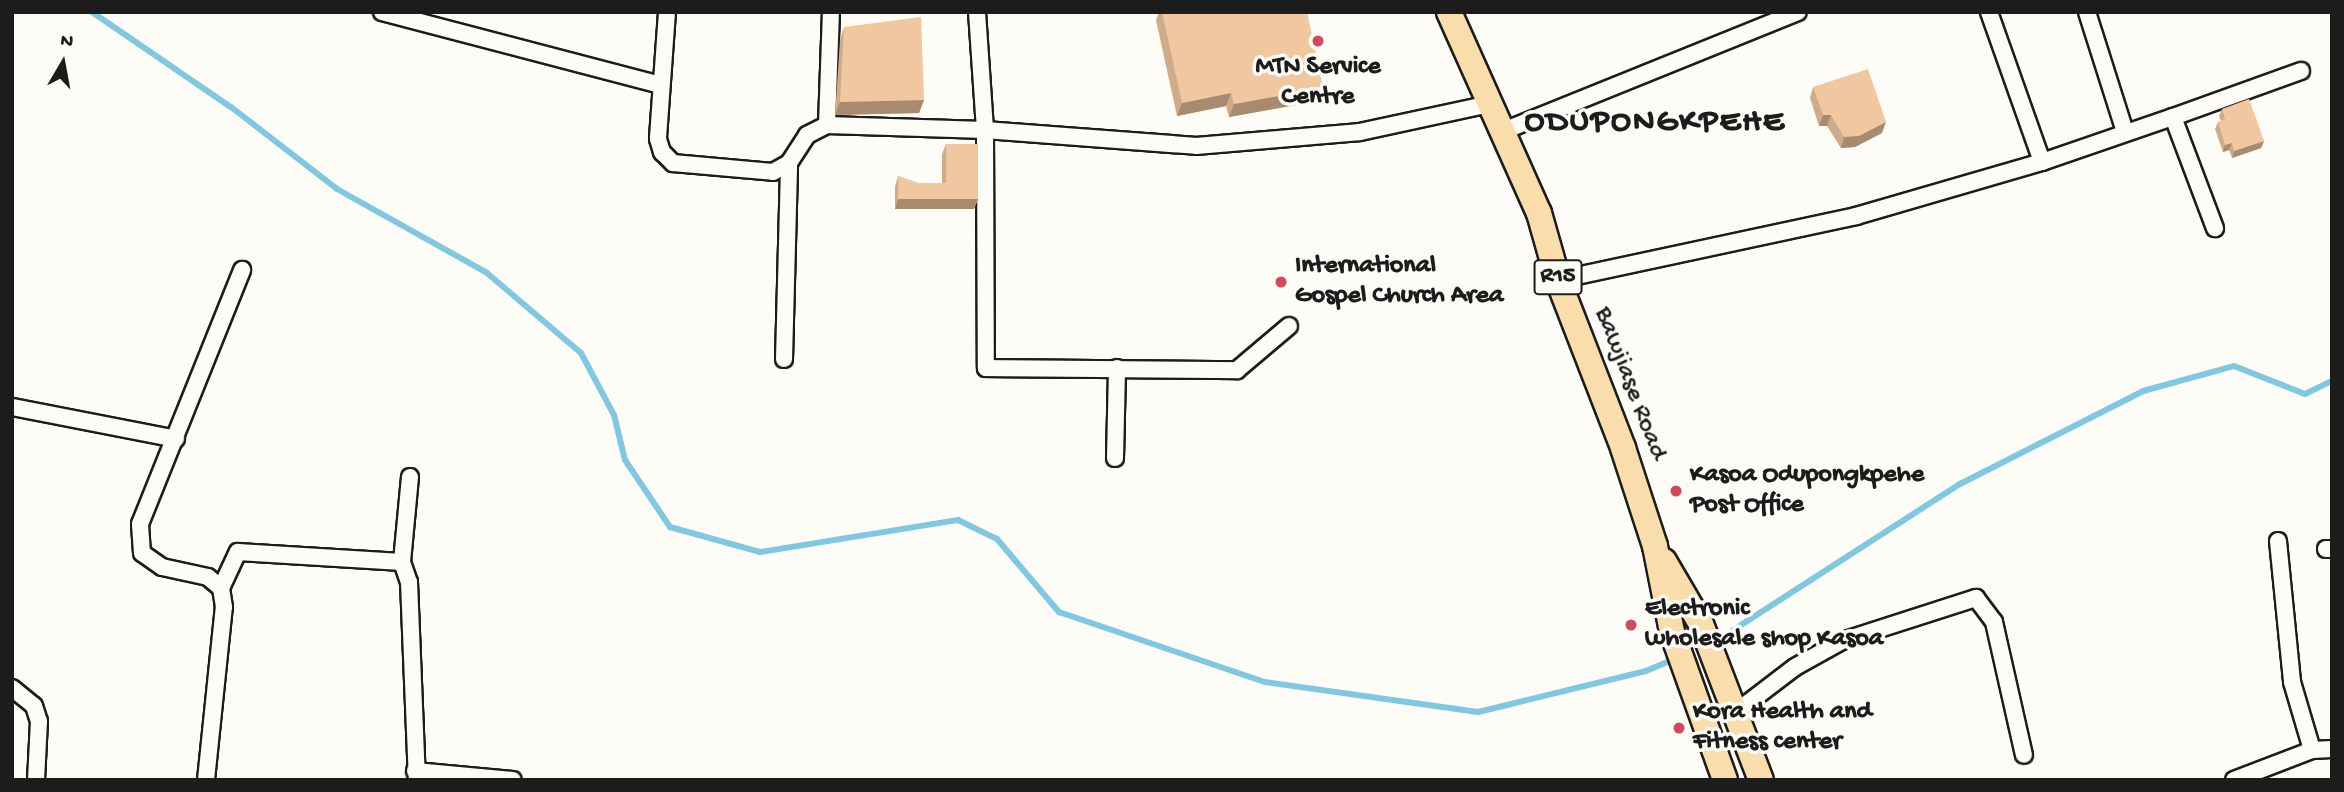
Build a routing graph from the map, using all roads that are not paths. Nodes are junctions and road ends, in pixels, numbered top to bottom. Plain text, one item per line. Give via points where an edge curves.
1 (382, 12) edge
2 (667, 12) edge
3 (831, 12) edge
4 (977, 12) edge
5 (1449, 12) edge
6 (1798, 12) edge
7 (1989, 12) edge
8 (2087, 12) edge
9 (2301, 71) dead end
10 (661, 85) junction
11 (1490, 104) junction
12 (2173, 117) junction
13 (827, 125) junction
14 (985, 131) junction
15 (1501, 132) junction
16 (2126, 132) junction
17 (2042, 162) junction
18 (789, 163) junction
19 (2215, 228) dead end
20 (242, 270) dead end
21 (1559, 280) junction
22 (1289, 326) dead end
23 (784, 359) dead end
24 (1117, 368) junction
25 (12, 407) edge
26 (176, 439) junction
27 (1115, 458) dead end
28 (410, 477) dead end
29 (2278, 541) dead end
30 (1655, 546) junction
31 (401, 562) junction
32 (221, 588) junction
33 (12, 688) edge
34 (1736, 712) junction
35 (2332, 749) edge
36 (2312, 750) junction
37 (2024, 755) dead end
38 (416, 775) edge
39 (36, 780) edge
40 (206, 780) edge
41 (513, 780) edge
42 (1725, 780) edge
43 (1761, 780) edge
44 (2234, 780) edge

1 - 10 street
2 - 10 street
3 - 13 street
4 - 14 street
5 - 11 main road, Bawjiase Road / R15
6 - 15 street
7 - 17 street
8 - 16 street
9 - 12 street
10 - 18 street via 659,139 662,152 673,163 774,172
11 - 14 street via 1360,132 1196,146
11 - 15 main road, Bawjiase Road / R15
12 - 16 street
12 - 19 street
13 - 14 street
13 - 18 street via 807,135
14 - 24 street via 986,368
15 - 21 main road, Bawjiase Road / R15 via 1539,214
16 - 17 street
17 - 21 street via 1856,216
18 - 23 street
20 - 26 street
21 - 30 main road, Bawjiase Road / R15
22 - 24 street via 1237,370
24 - 27 street
25 - 26 street
26 - 32 street via 140,524 142,553 162,567 208,577
28 - 31 street
29 - 36 street via 2292,682
30 - 34 main road, Bawjiase Road / R15 via 1701,624
30 - 42 main road, Bawjiase Road / R15 via 1672,632
31 - 32 street via 237,552
31 - 38 street via 410,582
32 - 40 street via 224,607
33 - 39 street via 34,706 38,721
34 - 37 street via 1795,667 1842,641 1976,598 1994,622
34 - 43 main road, Bawjiase Road / R15
35 - 36 street
36 - 44 street
38 - 41 street

